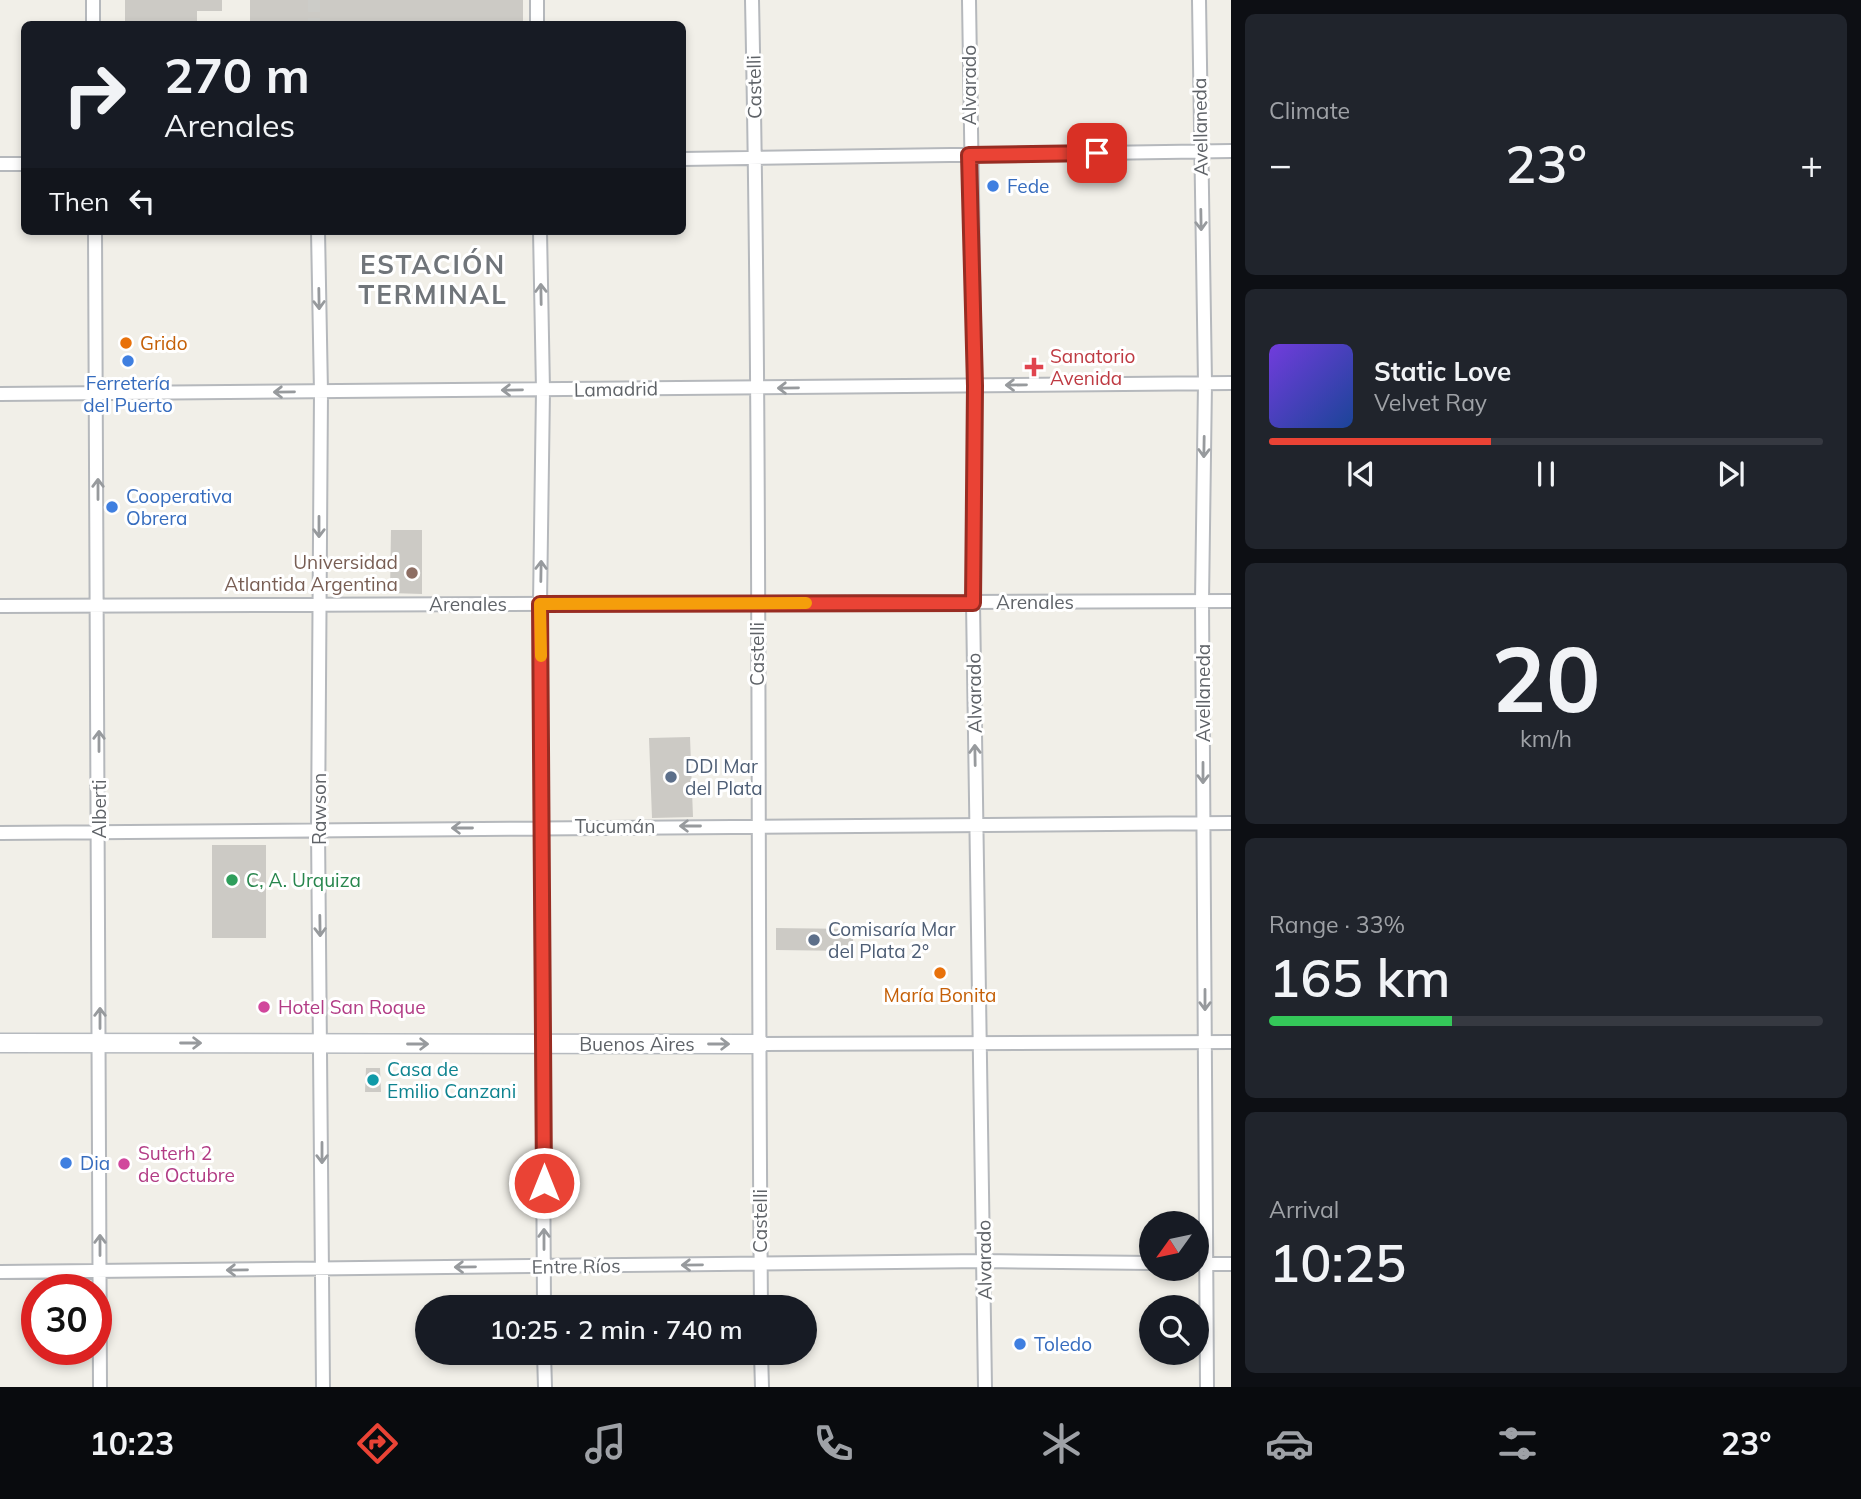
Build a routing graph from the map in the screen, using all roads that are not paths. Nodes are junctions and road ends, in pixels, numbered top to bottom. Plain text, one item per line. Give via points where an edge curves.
1 (93, 0) edge
2 (537, 0) edge
3 (752, 0) edge
4 (969, 0) edge
5 (1199, 0) edge
6 (93, 21) edge
7 (537, 21) edge
8 (1231, 151) edge
9 (1199, 152) junction
10 (969, 155) junction
11 (755, 157) junction
12 (686, 159) edge
13 (0, 164) edge
14 (21, 164) edge
15 (95, 235) edge
16 (318, 235) edge
17 (540, 235) edge
18 (1205, 383) junction
19 (1231, 383) edge
20 (975, 386) junction
21 (759, 388) junction
22 (543, 390) junction
23 (321, 392) junction
24 (0, 394) edge
25 (97, 394) junction
26 (1202, 601) junction
27 (1231, 601) edge
28 (757, 602) junction
29 (973, 603) junction
30 (540, 604) junction
31 (319, 605) junction
32 (0, 606) edge
33 (98, 607) junction
34 (1203, 823) junction
35 (1231, 823) edge
36 (976, 824) junction
37 (758, 825) junction
38 (541, 827) junction
39 (318, 829) junction
40 (99, 832) junction
41 (0, 833) edge
42 (1205, 1042) junction
43 (1231, 1042) edge
44 (0, 1043) edge
45 (100, 1043) junction
46 (321, 1043) junction
47 (981, 1043) junction
48 (543, 1044) junction
49 (760, 1044) junction
50 (1203, 1211) edge
51 (984, 1261) junction
52 (1139, 1263) edge
53 (761, 1264) junction
54 (1209, 1264) edge
55 (1231, 1264) edge
56 (544, 1266) junction
57 (322, 1269) junction
58 (0, 1272) edge
59 (99, 1272) junction
60 (1203, 1281) edge
61 (544, 1295) edge
62 (761, 1295) edge
63 (544, 1365) edge
64 (761, 1365) edge
65 (100, 1387) edge
66 (323, 1387) edge
67 (545, 1387) edge
68 (762, 1387) edge
69 (985, 1387) edge
70 (1207, 1387) edge

1 - 6 street
2 - 7 street
3 - 11 street, Castelli
4 - 10 street, Alvarado
5 - 9 street, Avellaneda
8 - 9 street
9 - 10 street
9 -> 18 street, Avellaneda
10 - 11 street
10 - 20 street, Alvarado
11 - 12 street
11 - 21 street, Castelli
13 - 14 street
15 - 25 street, Alberti
16 -> 23 street, Rawson
22 -> 17 street
18 - 19 street, Lamadrid
18 -> 20 street, Lamadrid
18 -> 26 street, Avellaneda
20 -> 21 street, Lamadrid
20 - 29 street, Alvarado
21 - 22 street, Lamadrid
21 - 28 street, Castelli
22 -> 23 street, Lamadrid
30 -> 22 street
23 -> 25 street, Lamadrid
23 -> 31 street, Rawson
24 - 25 street, Lamadrid
33 -> 25 street, Alberti
26 - 27 street, Arenales
26 - 29 street, Arenales
26 -> 34 street, Avellaneda
28 - 29 street, Arenales
28 - 30 street, Arenales
28 - 37 street, Castelli
36 -> 29 street, Alvarado
30 - 31 street, Arenales
30 - 38 street
31 - 33 street, Arenales
31 - 39 street, Rawson
32 - 33 street, Arenales
40 -> 33 street, Alberti
34 - 35 street, Tucumán
34 - 36 street, Tucumán
34 -> 42 street, Avellaneda
36 - 37 street, Tucumán
36 - 47 street, Alvarado
37 -> 38 street, Tucumán
37 - 49 street, Castelli
38 -> 39 street, Tucumán
38 - 48 street
39 - 40 street, Tucumán
39 -> 46 street, Rawson
40 - 41 street, Tucumán
45 -> 40 street, Alberti
42 - 43 street, Buenos Aires
42 - 47 street, Buenos Aires
42 - 50 street, Avellaneda
44 - 45 street, Buenos Aires
45 -> 46 street, Buenos Aires
59 -> 45 street, Alberti
46 -> 48 street, Buenos Aires
46 -> 57 street, Rawson
47 - 49 street, Buenos Aires
47 - 51 street, Alvarado
48 -> 49 street, Buenos Aires
56 -> 48 street
49 - 53 street, Castelli
51 - 52 street, Entre Ríos
51 - 53 street, Entre Ríos
51 - 69 street, Alvarado
53 -> 56 street, Entre Ríos
53 - 62 street, Castelli
54 - 55 street
56 -> 57 street, Entre Ríos
56 - 61 street
57 -> 59 street, Entre Ríos
57 - 66 street, Rawson
58 - 59 street, Entre Ríos
59 - 65 street, Alberti
60 - 70 street, Avellaneda
63 - 67 street
64 - 68 street

